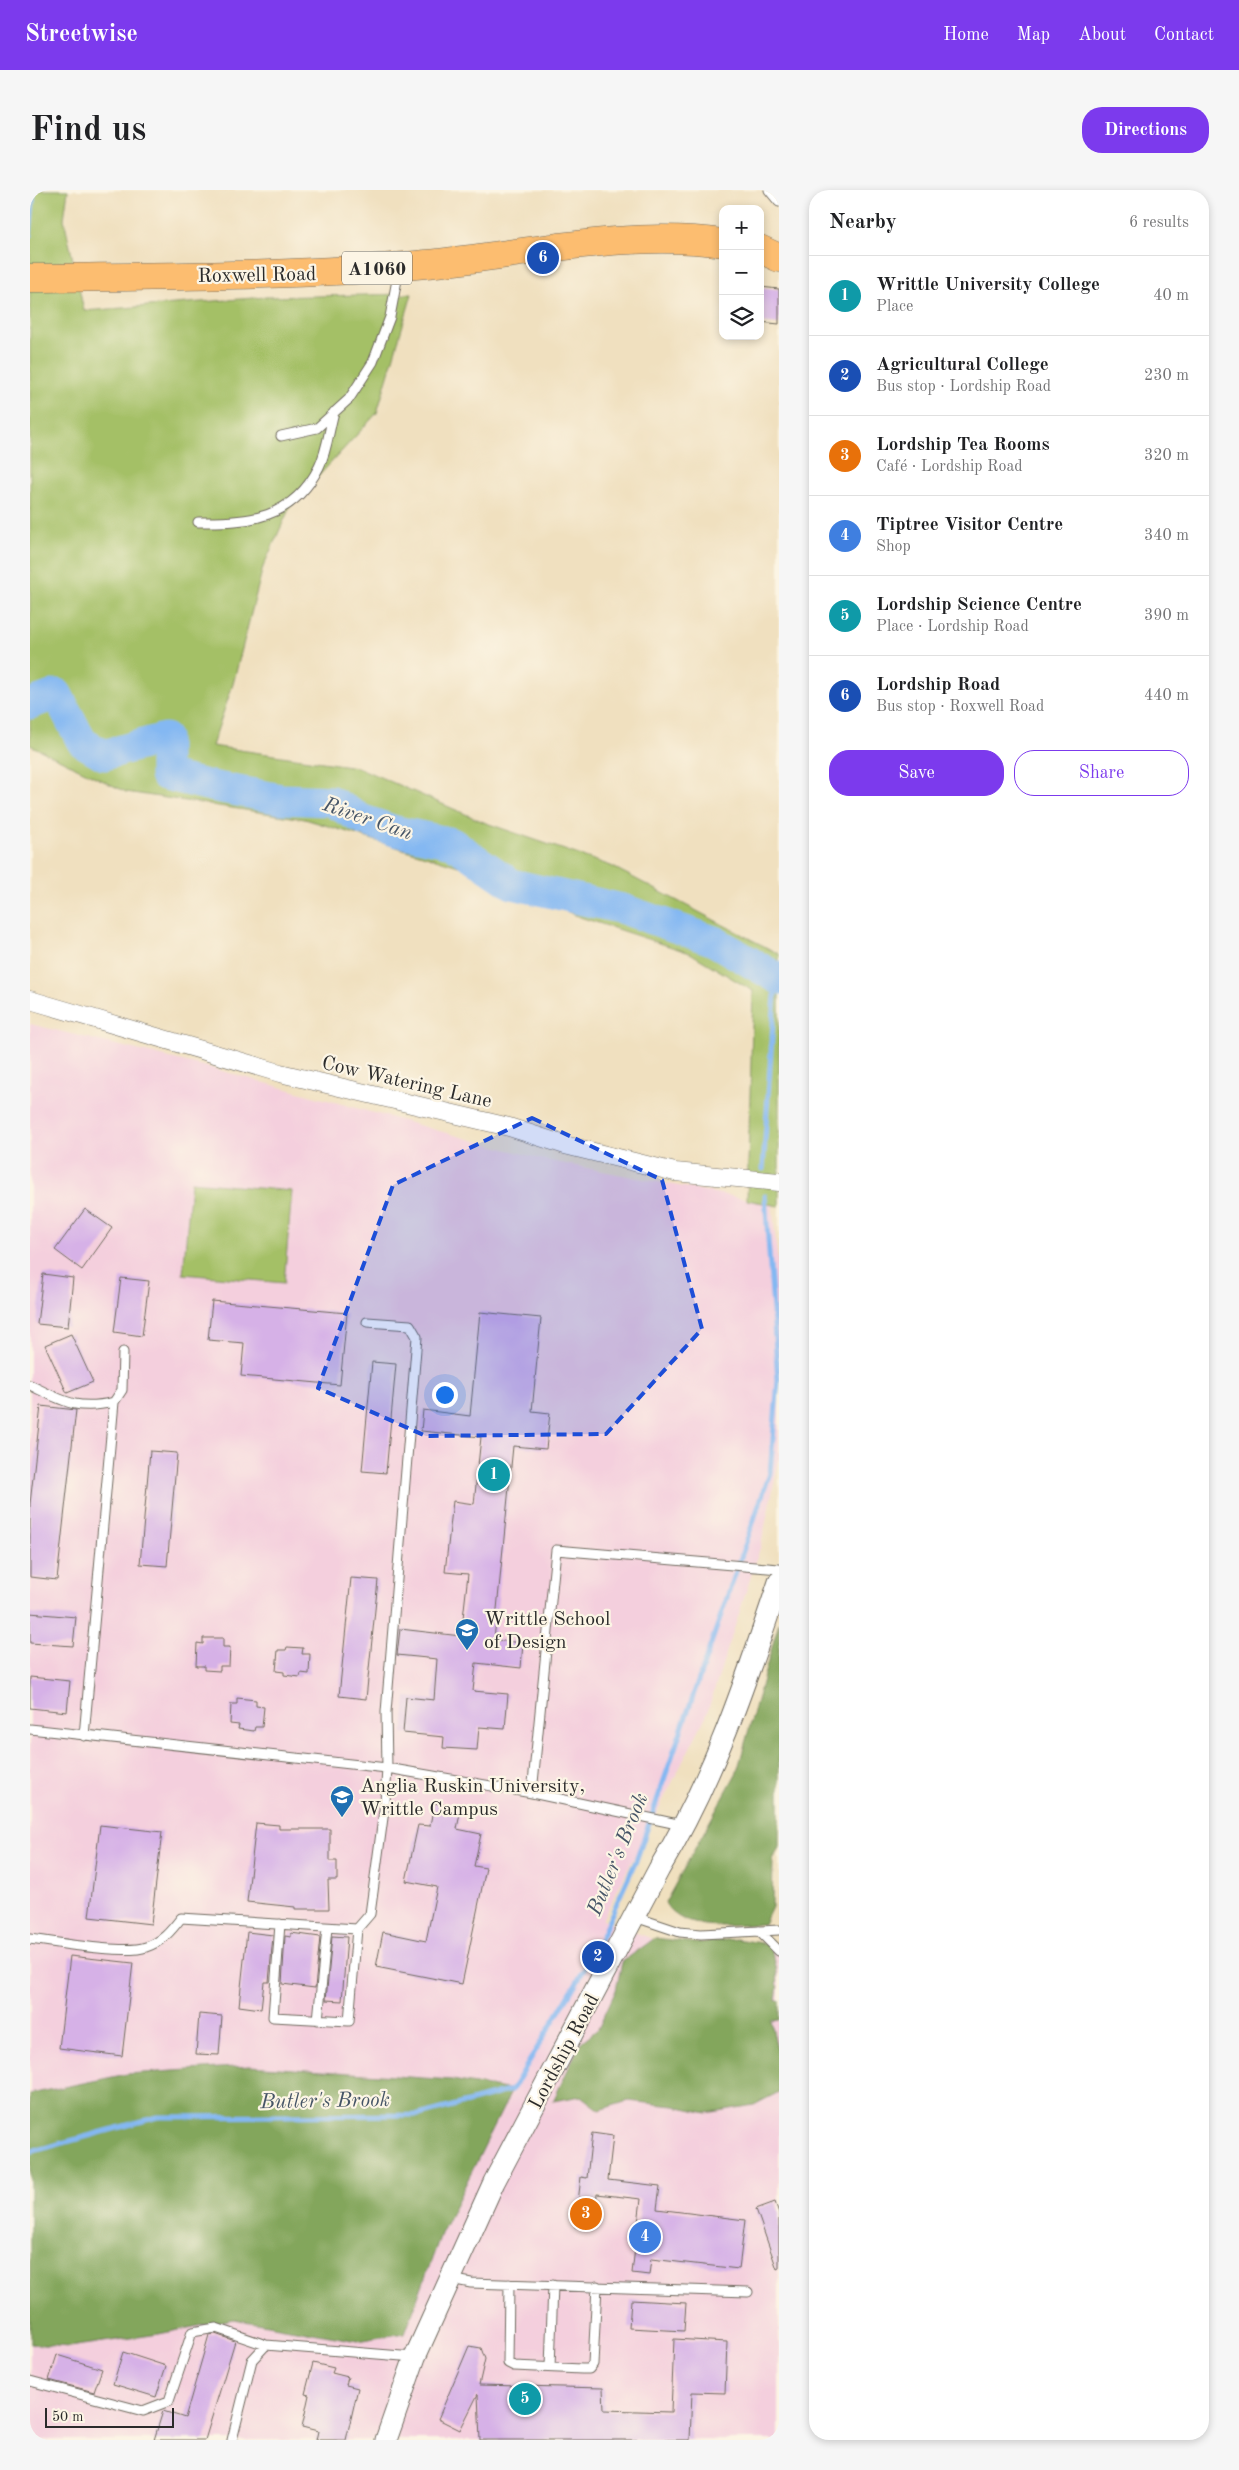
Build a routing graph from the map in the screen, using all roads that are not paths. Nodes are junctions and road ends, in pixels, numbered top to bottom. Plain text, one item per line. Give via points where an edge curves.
1 (770, 190) edge
2 (779, 202) edge
3 (719, 243) edge
4 (399, 266) junction
5 (30, 278) edge
6 (334, 412) junction
7 (281, 436) dead end
8 (198, 522) dead end
9 (30, 1000) edge
10 (779, 1182) edge
11 (367, 1322) dead end
12 (123, 1352) dead end
13 (30, 1385) edge
14 (114, 1402) junction
15 (779, 1569) edge
16 (779, 1582) edge
17 (30, 1729) edge
18 (84, 1736) junction
19 (387, 1768) junction
20 (532, 1793) junction
21 (685, 1826) junction
22 (634, 1915) junction
23 (280, 1924) junction
24 (327, 1928) junction
25 (357, 1929) junction
26 (779, 1930) edge
27 (759, 1931) junction
28 (30, 1939) edge
29 (779, 1951) edge
30 (318, 2020) junction
31 (451, 2279) junction
32 (509, 2284) junction
33 (553, 2285) junction
34 (597, 2286) junction
35 (748, 2292) dead end
36 (266, 2345) junction
37 (415, 2357) junction
38 (550, 2367) junction
39 (30, 2381) edge
40 (232, 2440) edge
41 (386, 2440) edge

1 - 2 lane
3 - 4 main road, Roxwell Road / A1060 via 635,239
4 - 5 main road, Roxwell Road / A1060 via 344,271
4 - 6 lane via 390,317 373,362 349,399
6 - 7 lane via 316,428
6 - 8 lane via 319,467 301,494 257,519
9 - 10 street, Cow Watering Lane via 280,1073 509,1127 565,1145 675,1172
11 - 19 lane via 410,1325 417,1337 386,1712
12 - 14 lane via 122,1390
13 - 14 lane via 68,1403 94,1407
14 - 18 lane
15 - 20 lane via 556,1550
16 - 21 street, Lordship Road via 722,1743
17 - 18 lane
18 - 19 lane
19 - 20 lane
19 - 25 lane via 370,1914
20 - 21 lane
21 - 22 street, Lordship Road
22 - 27 lane via 680,1932
22 - 31 street, Lordship Road via 494,2182
23 - 24 lane
23 - 28 lane via 181,1918 166,1937 145,1948 115,1949
23 - 30 lane via 273,2017
24 - 25 lane
24 - 30 lane
25 - 30 lane via 349,2021
26 - 27 lane
27 - 29 lane
31 - 32 lane
31 - 37 street, Lordship Road
32 - 33 lane
32 - 38 lane via 508,2363
33 - 34 lane
33 - 38 lane
34 - 35 lane
34 - 38 lane via 593,2364 589,2368
36 - 37 lane
36 - 39 lane via 216,2328 192,2332 169,2401 143,2411
36 - 40 lane via 252,2360
37 - 41 street, Lordship Road

